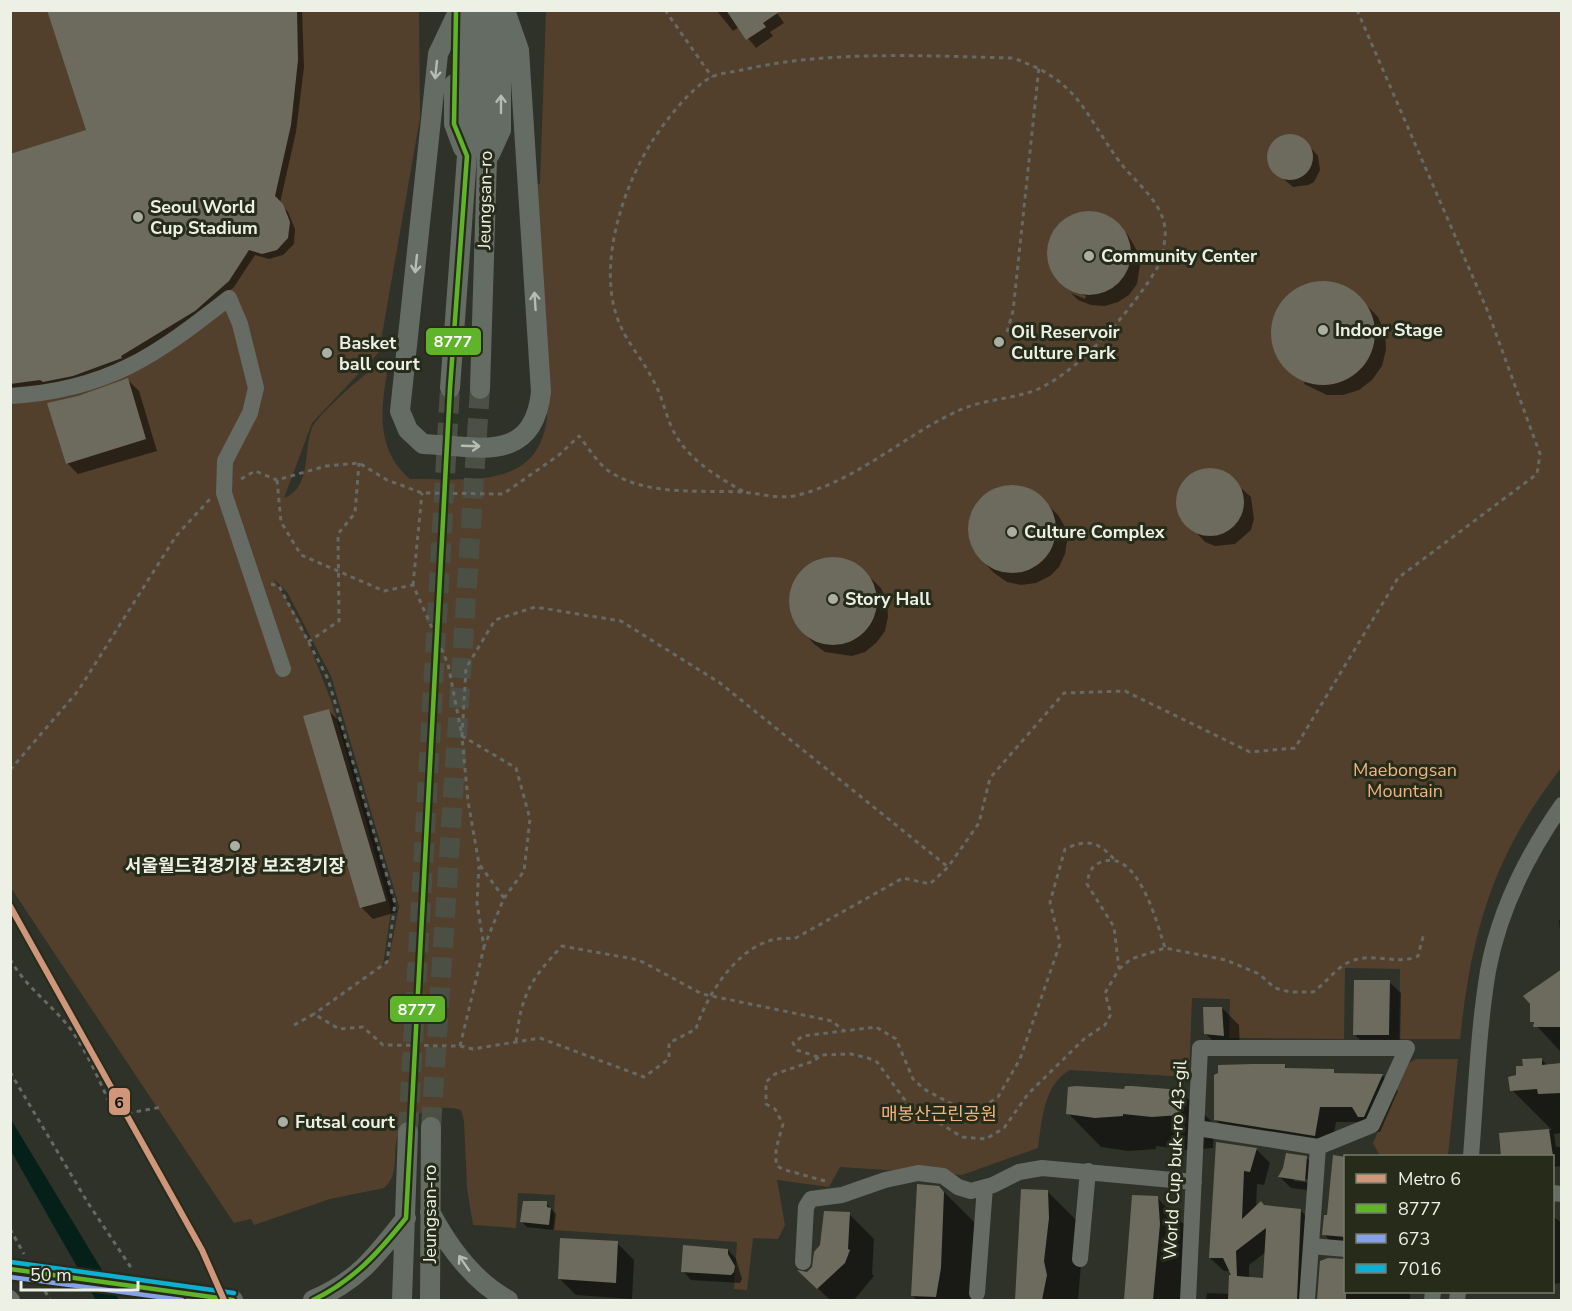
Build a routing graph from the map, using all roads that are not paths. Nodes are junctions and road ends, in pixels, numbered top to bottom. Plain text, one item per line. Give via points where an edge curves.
1 (486, 10) edge
2 (503, 10) edge
3 (460, 12) edge
4 (487, 159) junction
5 (450, 388) tunnel mouth
6 (480, 389) tunnel mouth
7 (10, 396) edge
8 (283, 669) dead end
9 (1562, 805) edge
10 (431, 1127) tunnel mouth
11 (1197, 1128) junction
12 (408, 1132) tunnel mouth
13 (1318, 1147) junction
14 (1471, 1155) edge
15 (1088, 1171) junction
16 (1194, 1182) junction
17 (985, 1187) junction
18 (430, 1212) junction
19 (406, 1218) junction
20 (1311, 1246) junction
21 (1344, 1249) edge
22 (1080, 1259) dead end
23 (803, 1262) dead end
24 (15, 1270) edge
25 (977, 1293) dead end
26 (233, 1300) edge
27 (313, 1300) edge
28 (402, 1300) edge
29 (430, 1300) edge
30 (508, 1300) edge
31 (1188, 1300) edge
32 (1307, 1300) edge

1 - 4 main road, Jeungsan-ro
3 -> 2 main road via 438,54 400,411 408,430 423,444 505,447 522,438 538,412 541,392 519,51
4 -> 2 main road via 501,130
3 - 5 main road, Jeungsan-ro via 454,124 467,156
4 - 6 main road, Jeungsan-ro
7 - 8 street via 53,393 118,373 173,342 229,298 240,324 256,388 250,413 225,461 224,489
9 - 14 street via 1528,860 1501,921 1488,970
10 - 18 main road, Jeungsan-ro
11 - 13 street
11 - 13 street, World Cup buk-ro 43-gil via 1200,1048 1407,1048 1372,1125
11 - 16 street, World Cup buk-ro 43-gil
12 - 19 main road, Jeungsan-ro
13 - 20 street
15 - 16 street
15 - 17 street via 1042,1168 1019,1172
15 - 22 street
16 - 31 street, World Cup buk-ro 43-gil
17 - 23 street via 971,1191 943,1176 918,1173 811,1199 806,1208
17 - 25 street
18 - 29 main road, Jeungsan-ro
30 -> 18 main road via 470,1271
19 - 27 main road via 357,1277
19 - 28 main road, Jeungsan-ro
20 - 21 street
20 - 32 street
24 - 26 main road

